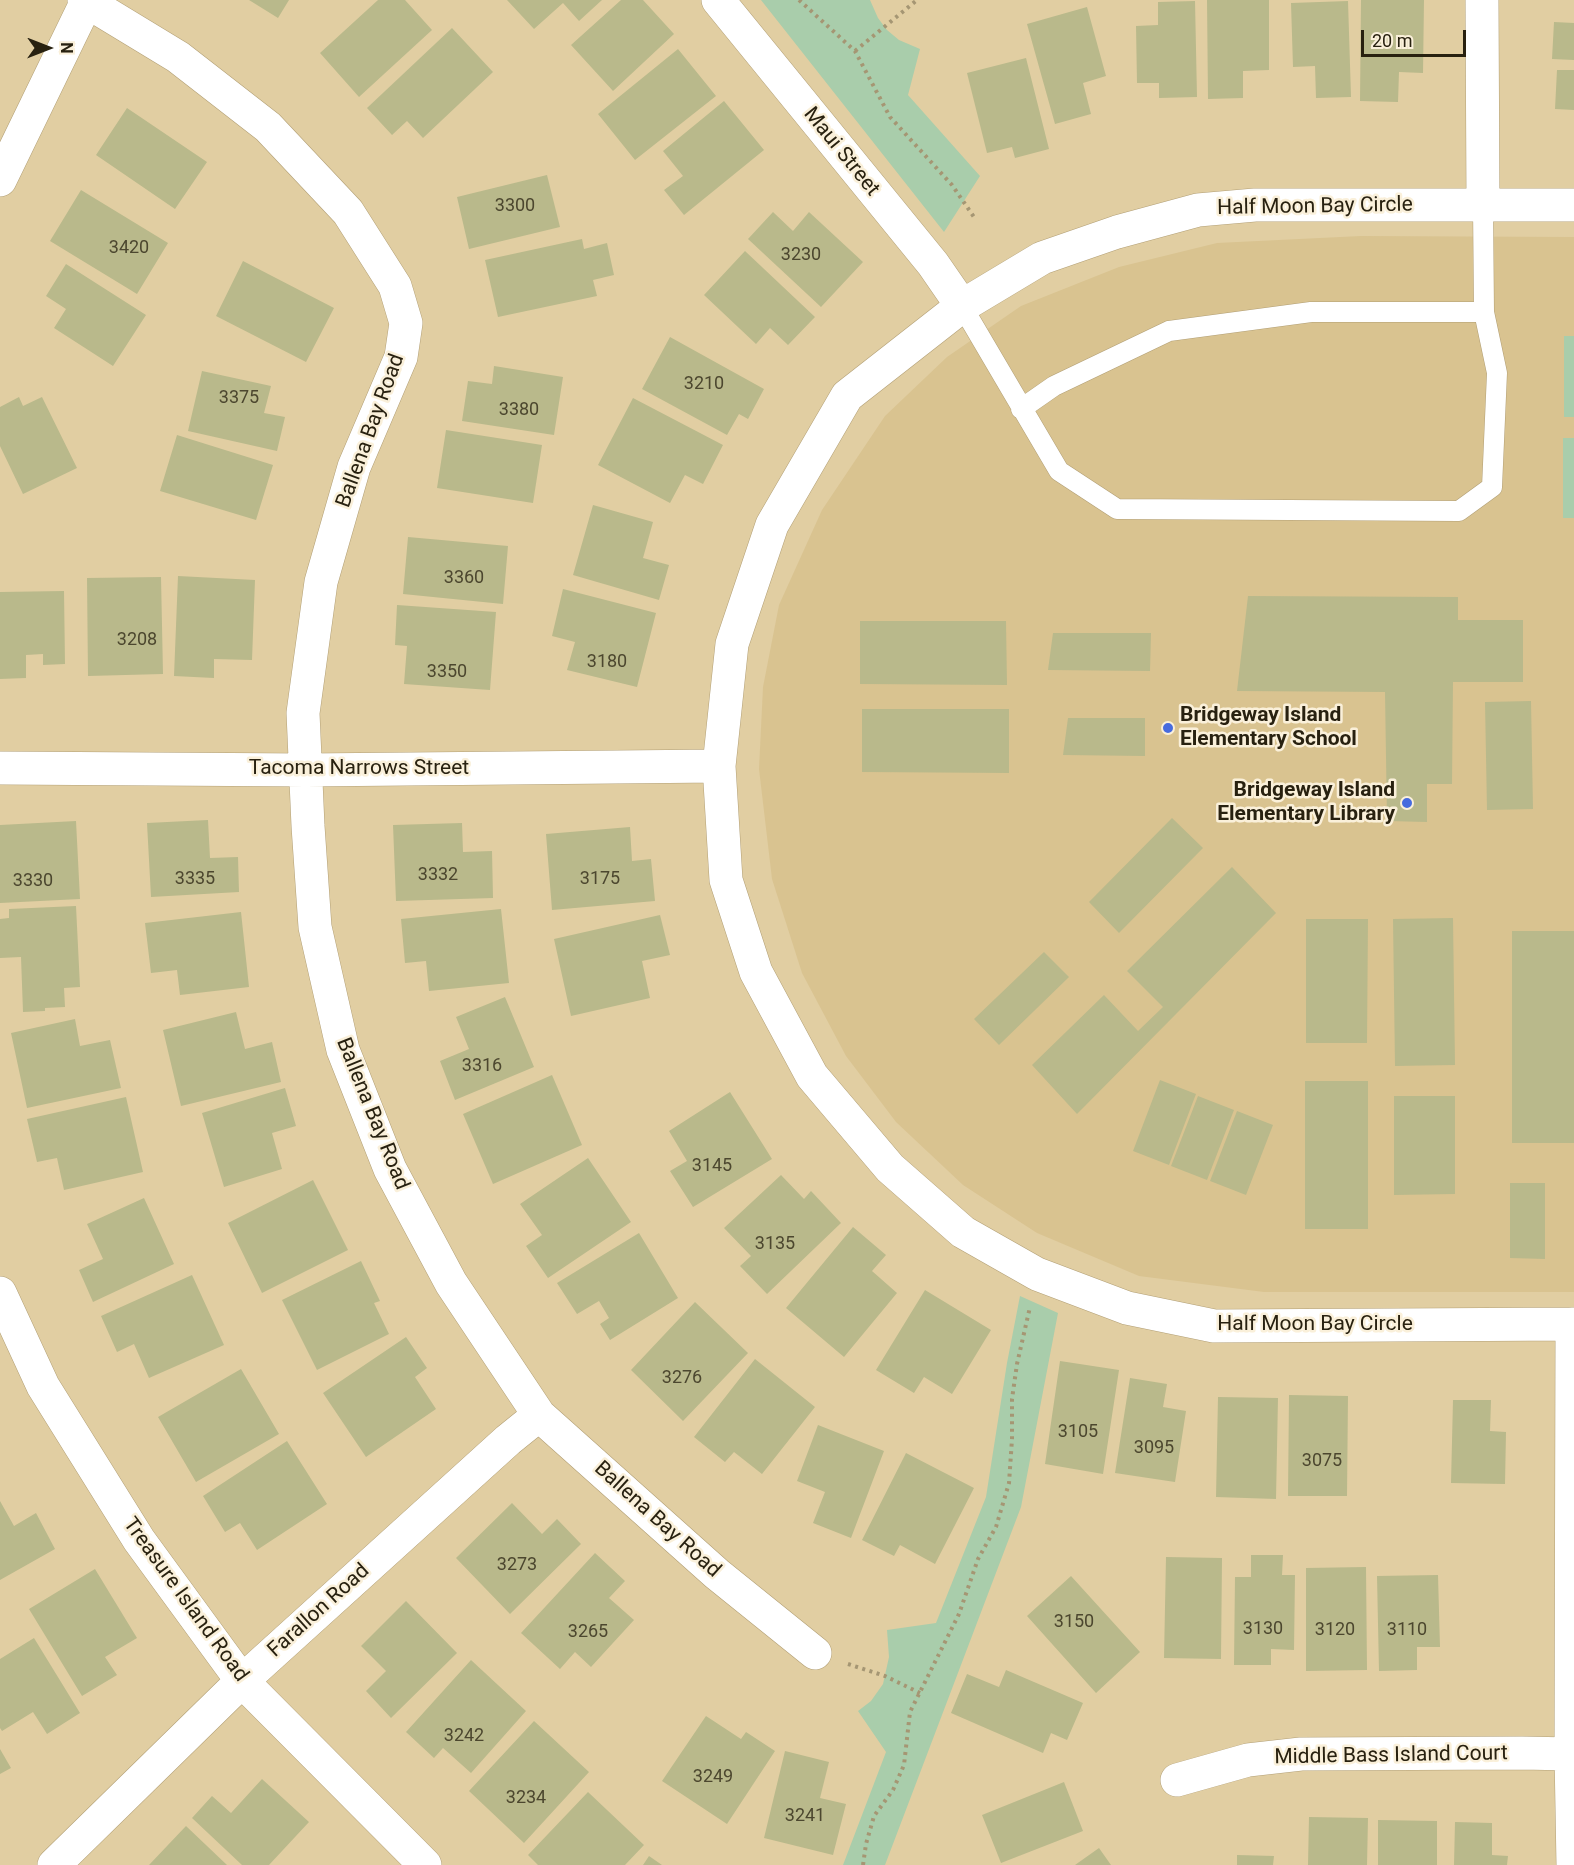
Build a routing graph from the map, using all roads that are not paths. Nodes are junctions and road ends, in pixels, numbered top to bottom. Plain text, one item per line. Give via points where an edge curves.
1 (718, 0) edge
2 (1482, 0) edge
3 (85, 1) edge
4 (0, 180) edge
5 (1483, 205) junction
6 (1574, 205) edge
7 (962, 306) junction
8 (1484, 312) junction
9 (1021, 409) junction
10 (719, 766) junction
11 (0, 768) edge
12 (306, 770) junction
13 (0, 1293) edge
14 (1573, 1324) edge
15 (539, 1415) junction
16 (815, 1653) road end
17 (242, 1681) junction
18 (1570, 1754) junction
19 (1178, 1780) dead end
20 (54, 1865) edge
21 (425, 1865) edge
22 (1573, 1865) edge

1 - 7 street, Maui Street via 933,264
2 - 5 street
3 - 4 street
3 - 12 street, Ballena Bay Road via 178,57 268,127 348,212 395,286 406,322 401,357 354,468 321,582 303,713
5 - 6 street, Half Moon Bay Circle
5 - 7 street, Half Moon Bay Circle via 1255,205 1198,210 1042,258
5 - 8 lane
7 - 9 lane
7 - 10 street, Half Moon Bay Circle via 847,396 772,525 732,645
8 - 9 lane via 1311,312 1169,331 1054,386
8 - 9 lane via 1497,373 1492,487 1459,511 1118,509 1059,471
10 - 12 street, Tacoma Narrows Street
10 - 14 street, Half Moon Bay Circle via 726,880 756,972 812,1076 890,1168 963,1232 1036,1274 1127,1308 1214,1326
11 - 12 street, Tacoma Narrows Street
12 - 15 street, Ballena Bay Road via 315,927 343,1050 390,1169 451,1283
13 - 17 street, Treasure Island Road via 43,1386 139,1540
14 - 18 street
15 - 16 street, Ballena Bay Road via 717,1574
15 - 17 street, Farallon Road
17 - 20 street, Farallon Road
17 - 21 street, Treasure Island Road
18 - 19 street, Middle Bass Island Court via 1302,1754 1248,1760
18 - 22 street

